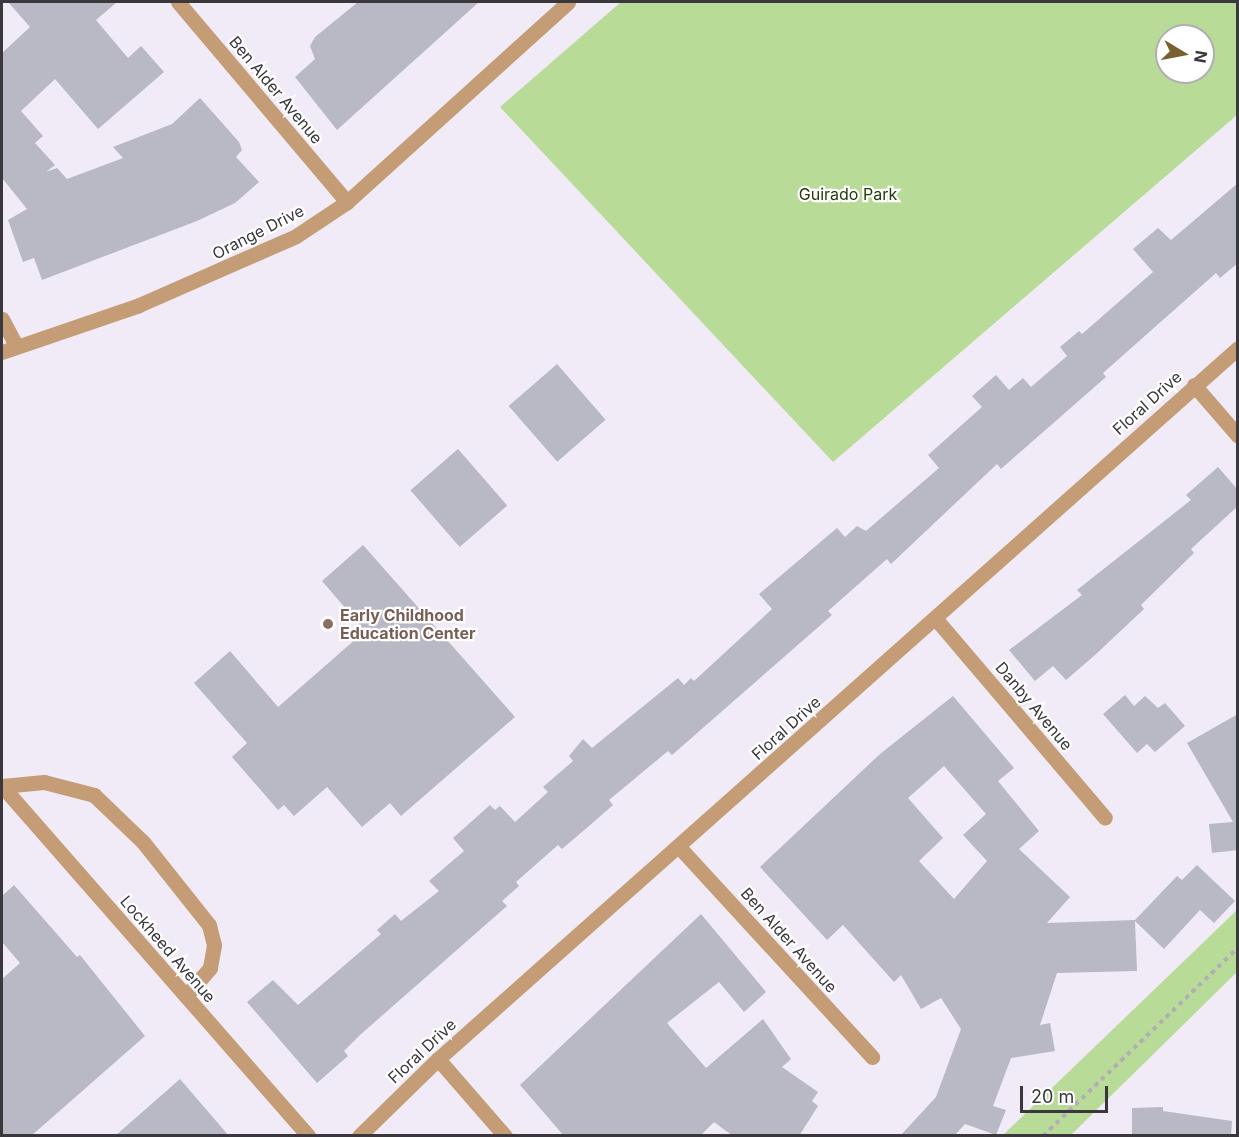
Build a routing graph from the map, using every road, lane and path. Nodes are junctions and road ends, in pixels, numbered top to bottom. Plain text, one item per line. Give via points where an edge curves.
1 (178, 2) edge
2 (568, 2) edge
3 (347, 202) junction
4 (2, 319) edge
5 (16, 345) junction
6 (1238, 348) edge
7 (2, 352) edge
8 (1194, 385) junction
9 (1238, 436) edge
10 (935, 618) junction
11 (2, 786) edge
12 (1105, 818) dead end
13 (680, 848) junction
14 (1238, 948) edge
15 (186, 996) junction
16 (872, 1057) dead end
17 (438, 1059) junction
18 (308, 1136) edge
19 (359, 1136) edge
20 (505, 1136) edge
21 (1043, 1136) edge

1 - 3 street, Ben Alder Avenue
2 - 3 street, Orange Drive
3 - 5 street, Orange Drive via 296,236 235,267 69,330
4 - 5 street
5 - 7 street, Orange Drive
6 - 8 street, Floral Drive
8 - 9 street
8 - 10 street, Floral Drive
10 - 12 street, Danby Avenue
10 - 13 street, Floral Drive
11 - 15 street, Lockheed Avenue
11 - 15 street via 44,782 94,795 143,842 209,925 214,945 210,968
13 - 16 street, Ben Alder Avenue
13 - 17 street, Floral Drive
14 - 21 path
15 - 18 street, Lockheed Avenue
17 - 19 street, Floral Drive
17 - 20 street

